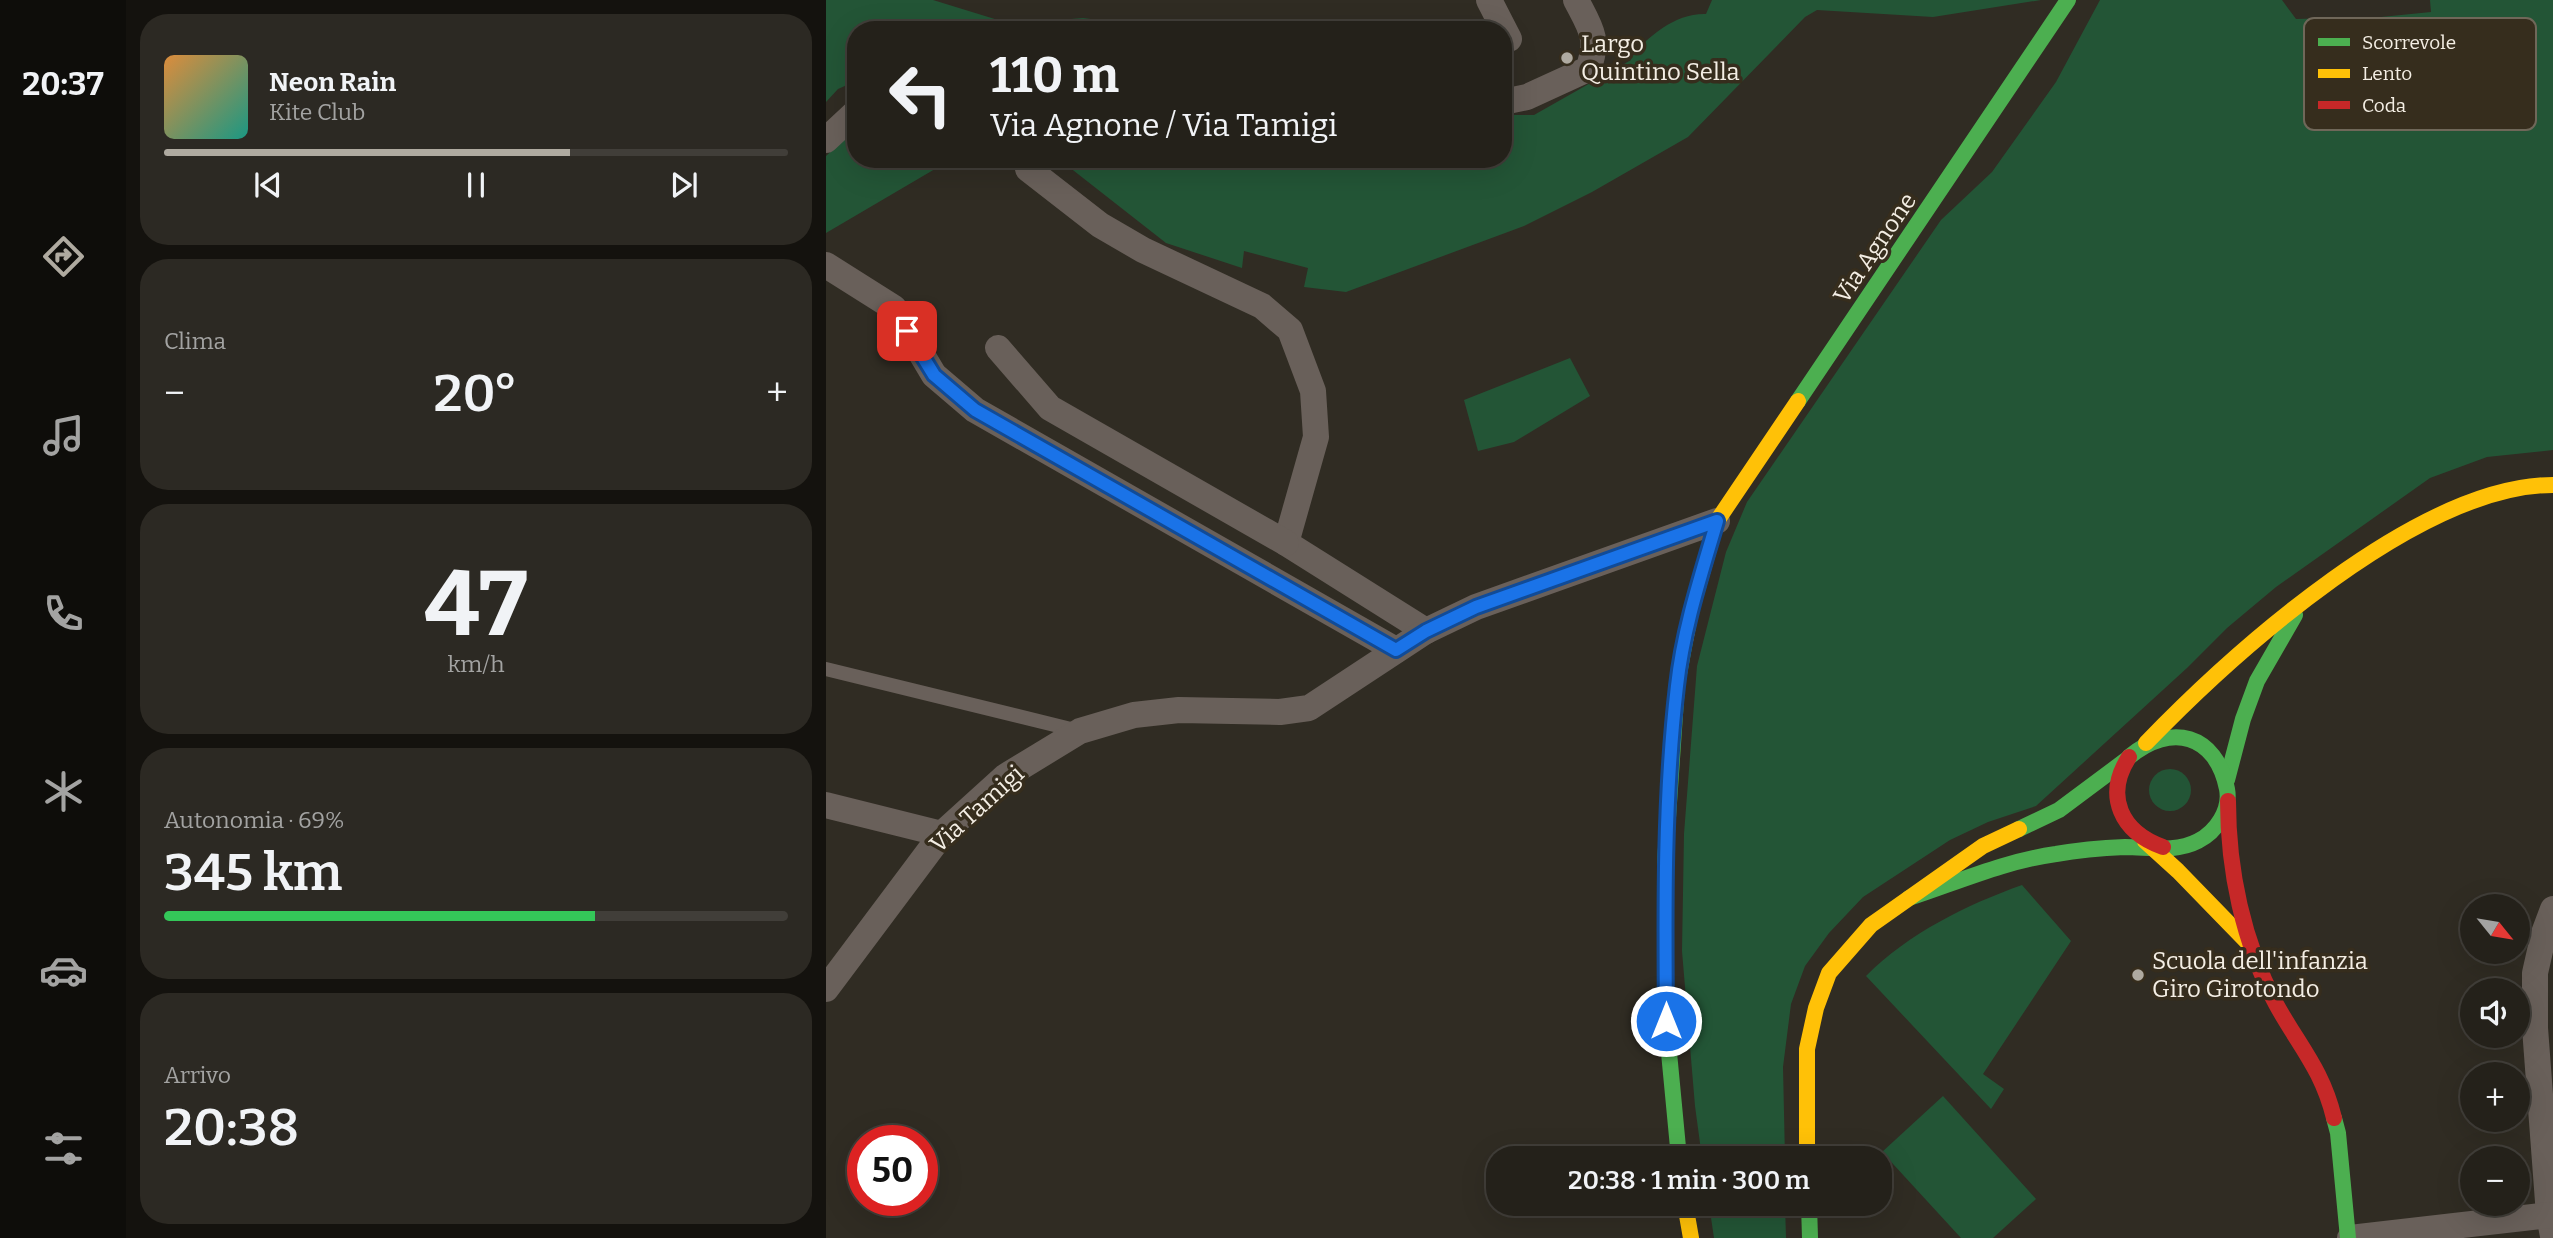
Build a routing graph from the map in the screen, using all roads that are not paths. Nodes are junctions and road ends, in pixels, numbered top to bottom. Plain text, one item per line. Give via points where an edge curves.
1 (1489, 0) edge
2 (1576, 0) edge
3 (2068, 0) edge
4 (1500, 21) edge
5 (1512, 100) edge
6 (847, 120) edge
7 (826, 140) edge
8 (1028, 169) dead end
9 (826, 265) edge
10 (998, 348) dead end
11 (2553, 485) edge
12 (1717, 521) junction
13 (1286, 543) junction
14 (2304, 599) junction
15 (1426, 631) junction
16 (1396, 650) junction
17 (826, 669) edge
18 (1080, 731) junction
19 (2146, 743) junction
20 (2126, 760) junction
21 (2227, 780) junction
22 (2228, 801) junction
23 (826, 805) edge
24 (942, 834) junction
25 (2153, 845) junction
26 (1909, 898) junction
27 (2553, 909) edge
28 (2248, 943) junction
29 (826, 989) edge
30 (1678, 1146) edge
31 (1807, 1146) edge
32 (1687, 1216) edge
33 (1809, 1216) edge
34 (2551, 1226) edge
35 (1691, 1238) edge
36 (1810, 1238) edge
37 (2349, 1238) edge

1 - 4 street
2 - 5 street via 1589,24 1595,50 1588,69
3 - 12 main road, Via Agnone
6 - 7 street
8 - 13 street via 1100,225 1262,306 1290,330 1313,391 1315,437
9 - 16 street via 894,308 934,375 975,410
10 - 13 street via 1050,408
11 - 14 main road via 2474,501 2400,534
12 - 15 street via 1476,607
12 - 30 main road, Via Agnone via 1691,611 1677,685 1665,862 1666,1021
13 - 15 street
14 - 19 main road via 2245,646
14 - 21 main road via 2257,681
15 - 16 street
16 - 18 street, Via Tamigi via 1309,708 1280,712 1179,710 1134,715
17 - 18 lane
18 - 24 street, Via Tamigi via 1006,776
19 - 20 main road
19 - 21 main road via 2179,736 2196,741 2210,750
20 - 25 main road via 2118,777 2120,814
20 - 26 main road via 2059,810 1983,846
21 - 22 main road
22 - 25 main road via 2221,820 2196,843 2179,848
22 - 28 main road via 2228,841
23 - 24 street
24 - 29 street, Via Tamigi
25 - 26 main road via 2026,859
25 - 28 main road
26 - 31 main road via 1871,925 1829,973 1807,1049
27 - 34 street via 2535,973
28 - 37 main road via 2276,1004 2327,1090 2337,1133
32 - 35 main road
33 - 36 main road
34 - 37 street

